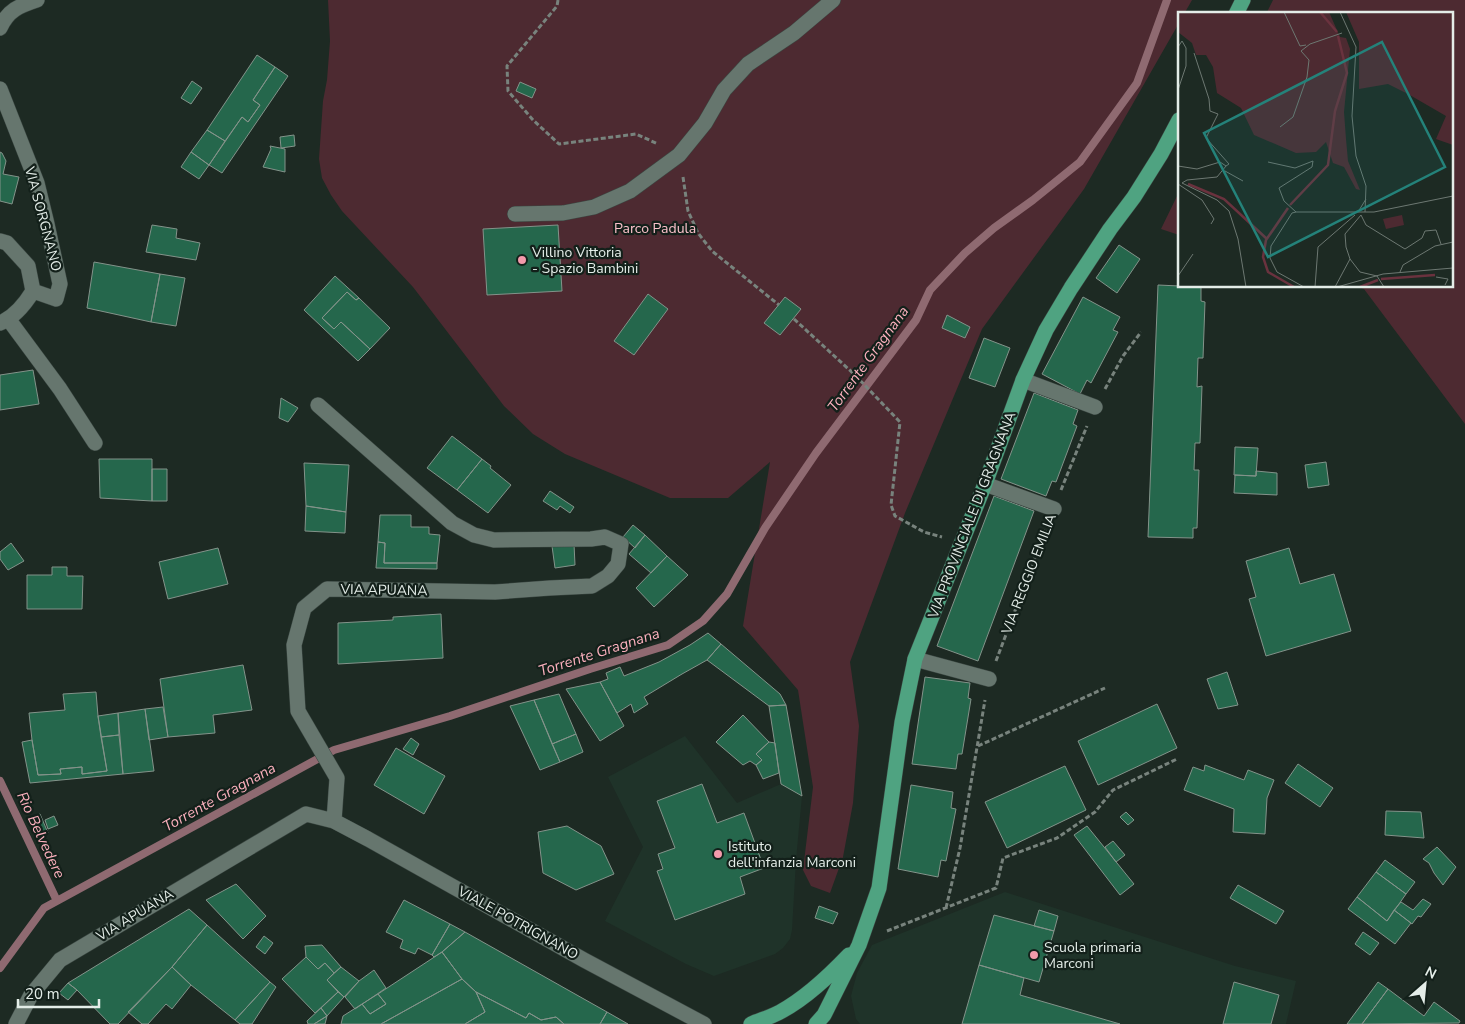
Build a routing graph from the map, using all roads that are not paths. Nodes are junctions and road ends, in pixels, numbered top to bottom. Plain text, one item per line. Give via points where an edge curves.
1 (37, 0) edge
2 (833, 0) edge
3 (1243, 0) edge
4 (1237, 12) edge
5 (0, 28) edge
6 (0, 89) edge
7 (1178, 122) edge
8 (515, 214) dead end
9 (0, 241) edge
10 (33, 290) junction
11 (4, 322) edge
12 (1024, 380) junction
13 (318, 406) dead end
14 (1095, 407) road end
15 (95, 443) dead end
16 (986, 484) junction
17 (1054, 509) road end
18 (915, 659) junction
19 (989, 679) road end
20 (334, 821) junction
21 (859, 945) junction
22 (16, 1024) edge
23 (704, 1024) edge
24 (751, 1024) edge
25 (816, 1024) edge

1 - 5 street via 17,6
2 - 8 street via 794,33 748,64 724,90 705,123 679,155 630,191 594,208 562,213
3 - 4 main road
6 - 10 street, VIA SORGNANO via 36,184 60,284 56,299
7 - 12 main road, VIA PROVINCIALE DI GRAGNANA via 1134,197 1050,322
9 - 10 street, VIA SORGNANO via 7,243 28,266
10 - 11 street via 25,304
11 - 15 street via 60,389
12 - 14 street
12 - 16 main road, VIA PROVINCIALE DI GRAGNANA
13 - 20 street, VIA APUANA via 452,523 474,535 494,540 605,537 622,544 618,564 608,576 592,586 495,592 327,589 304,608 294,645 298,711 337,778
16 - 17 street
16 - 18 main road, VIA PROVINCIALE DI GRAGNANA
18 - 19 street
18 - 21 main road, VIA PROVINCIALE DI GRAGNANA via 902,722 879,888
20 - 22 street, VIA APUANA via 306,814 60,960 31,995
20 - 23 street, VIALE POTRIGNANO
21 - 24 main road via 826,979 798,1000 779,1013
21 - 25 main road, VIA PROVINCIALE DI GRAGNANA

